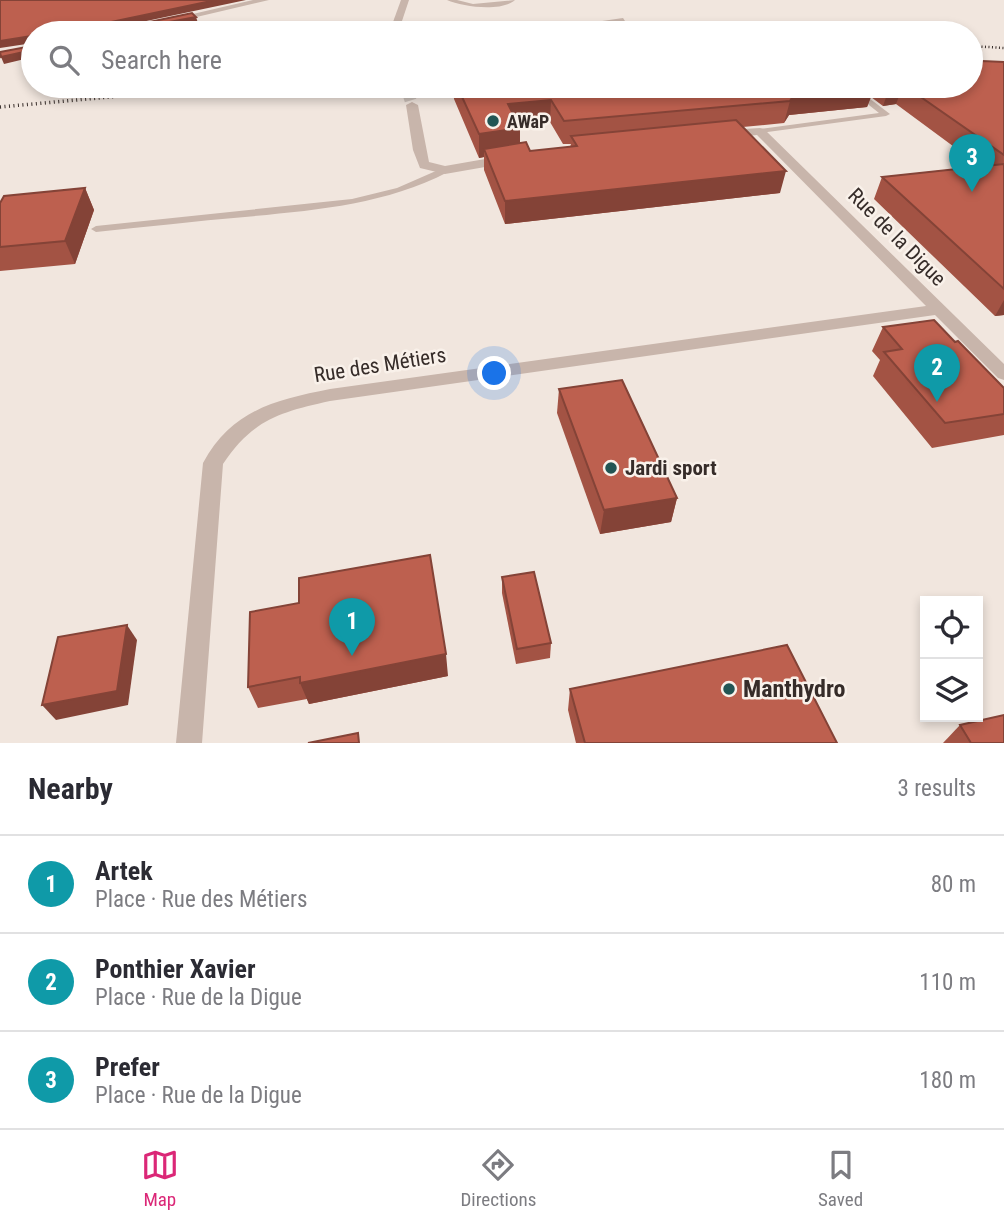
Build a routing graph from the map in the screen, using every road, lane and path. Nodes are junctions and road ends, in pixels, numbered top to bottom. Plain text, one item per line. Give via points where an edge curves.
1 (265, 0) edge
2 (405, 0) edge
3 (450, 0) edge
4 (512, 0) edge
5 (622, 20) dead end
6 (161, 21) edge
7 (397, 21) edge
8 (614, 21) edge
9 (865, 98) edge
10 (412, 105) tunnel mouth
11 (760, 131) junction
12 (708, 136) edge
13 (525, 156) edge
14 (445, 170) junction
15 (96, 229) dead end
16 (939, 309) junction
17 (1004, 374) edge
18 (189, 743) edge

1 - 6 street
2 - 7 street
3 - 4 lane via 473,5
5 - 8 lane
9 - 11 lane via 886,114
10 - 14 street via 424,165
11 - 12 street
11 - 16 street, Rue de la Digue
13 - 14 street
14 - 15 lane via 392,191 323,206
16 - 17 street, Rue de la Digue
16 - 18 street, Rue des Métiers via 330,395 275,406 250,420 229,438 214,463

